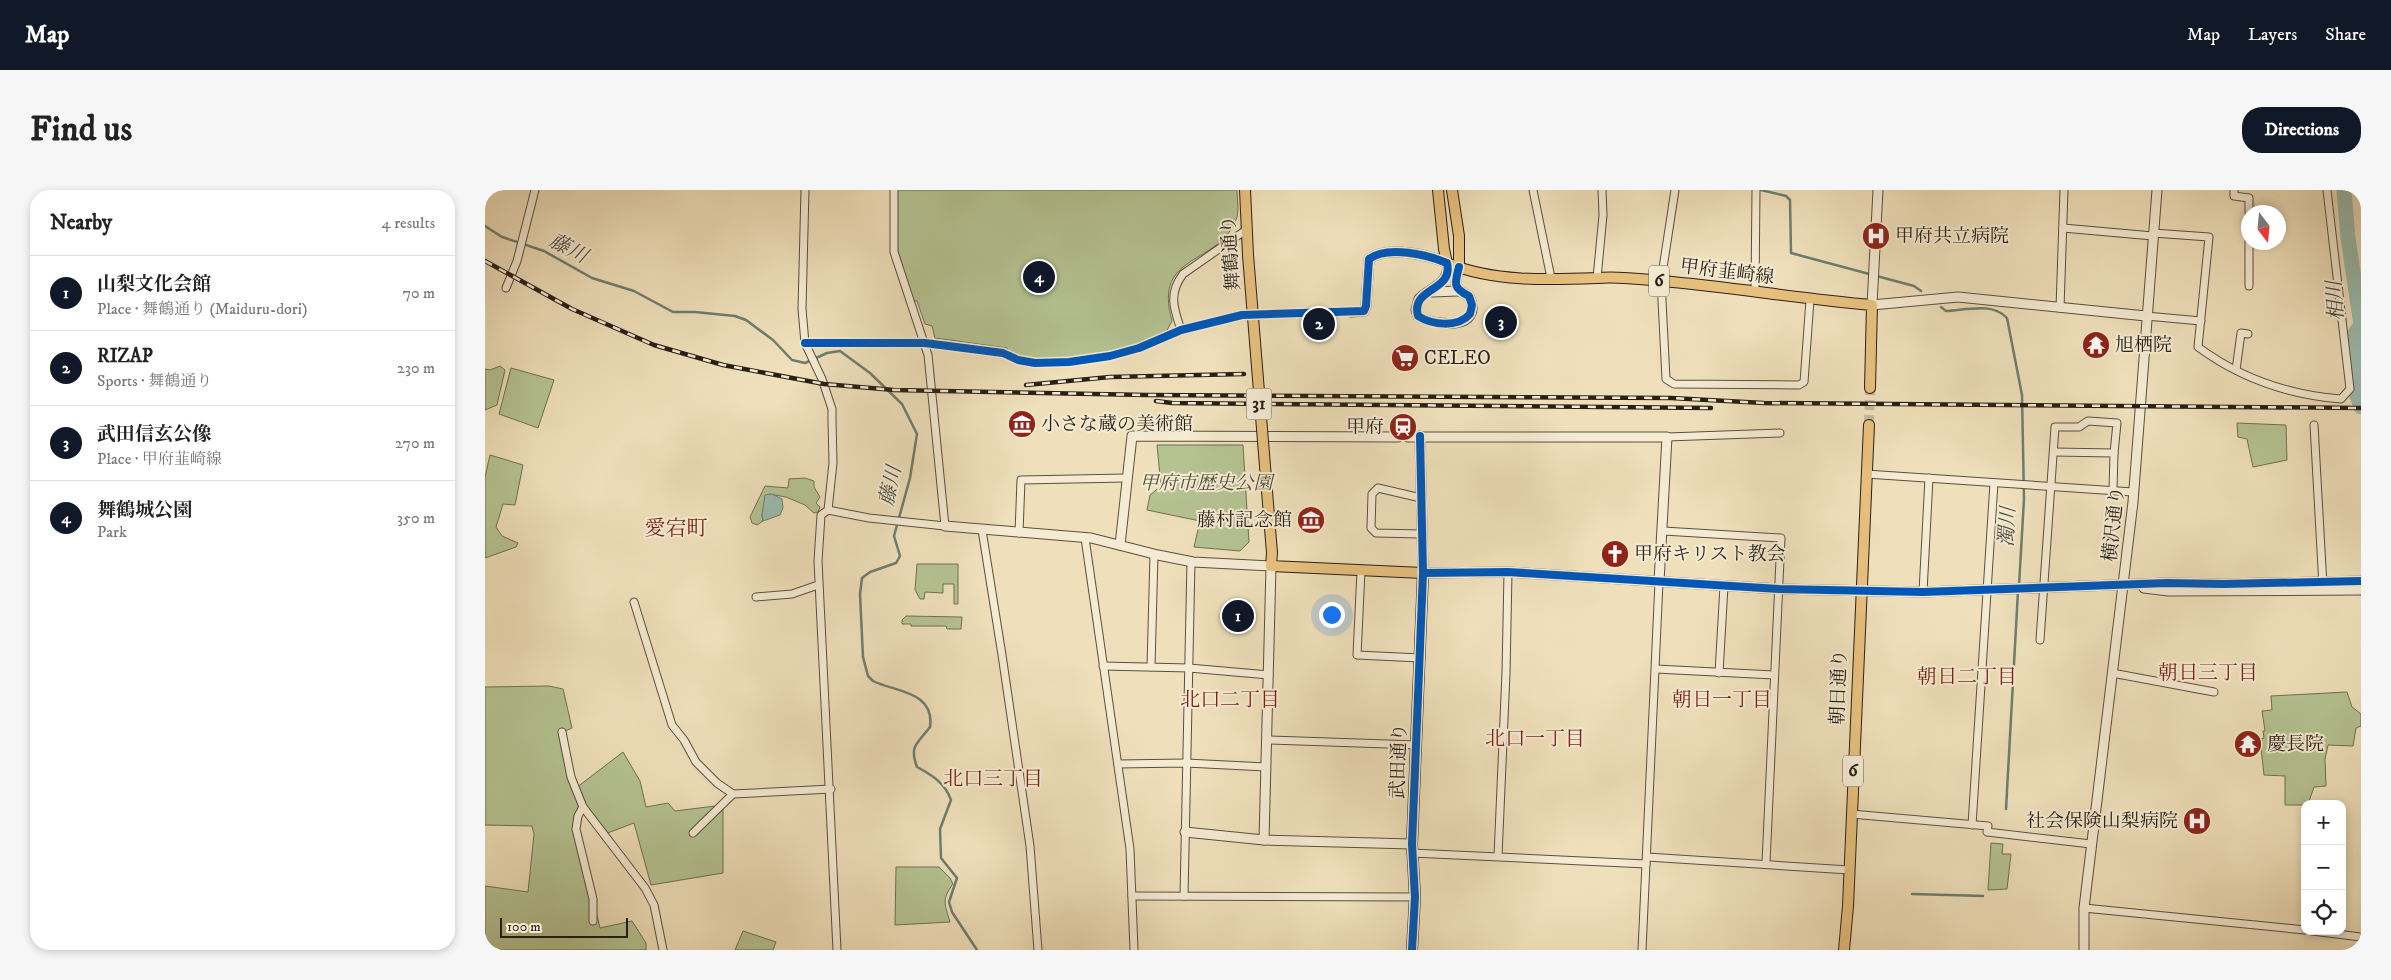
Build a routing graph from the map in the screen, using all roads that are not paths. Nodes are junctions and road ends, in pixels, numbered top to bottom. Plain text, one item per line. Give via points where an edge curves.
1 (535, 190) edge
2 (805, 190) edge
3 (894, 190) edge
4 (1245, 190) edge
5 (1438, 190) edge
6 (1452, 190) edge
7 (1533, 190) edge
8 (1601, 190) edge
9 (1675, 190) edge
10 (1756, 190) edge
11 (1878, 190) edge
12 (2064, 190) edge
13 (2157, 190) edge
14 (2234, 190) edge
15 (2327, 190) edge
16 (2249, 205) edge
17 (2063, 228) junction
18 (1246, 230) junction
19 (2153, 234) junction
20 (2249, 250) edge
21 (1447, 263) junction
22 (1459, 267) junction
23 (1551, 278) junction
24 (1597, 278) junction
25 (1661, 281) junction
26 (2249, 286) dead end
27 (506, 288) dead end
28 (1458, 291) junction
29 (1432, 292) junction
30 (1755, 292) junction
31 (1810, 300) junction
32 (1872, 305) junction
33 (2060, 308) junction
34 (1351, 312) joint
35 (2146, 316) junction
36 (2201, 321) junction
37 (1181, 330) junction
38 (2248, 334) dead end
39 (805, 343) junction
40 (925, 343) junction
41 (2235, 370) junction
42 (1870, 388) tunnel mouth
43 (2313, 424) dead end
44 (1869, 425) tunnel mouth
45 (1780, 433) dead end
46 (1398, 436) dead end
47 (1420, 436) junction
48 (1408, 437) dead end
49 (1667, 437) junction
50 (2054, 452) junction
51 (2114, 453) junction
52 (1866, 474) junction
53 (1126, 478) junction
54 (1929, 478) junction
55 (1994, 483) junction
56 (2050, 487) junction
57 (2113, 490) junction
58 (2133, 492) junction
59 (1421, 498) junction
60 (828, 510) junction
61 (945, 526) junction
62 (982, 530) junction
63 (1663, 531) junction
64 (1019, 533) junction
65 (1421, 534) junction
66 (1085, 538) junction
67 (1120, 545) junction
68 (1153, 554) junction
69 (1191, 561) junction
70 (1271, 566) junction
71 (1361, 571) junction
72 (1423, 572) junction
73 (1508, 572) junction
74 (2361, 581) edge
75 (1659, 582) junction
76 (818, 585) junction
77 (1724, 586) junction
78 (2124, 586) junction
79 (2323, 586) junction
80 (2043, 588) junction
81 (1779, 589) junction
82 (1987, 590) junction
83 (2361, 590) edge
84 (1861, 591) junction
85 (1923, 592) junction
86 (756, 597) dead end
87 (635, 602) dead end
88 (2040, 640) dead end
89 (1420, 658) junction
90 (1103, 666) junction
91 (1151, 667) junction
92 (1189, 668) junction
93 (1656, 669) junction
94 (1719, 673) junction
95 (2112, 673) junction
96 (1269, 674) junction
97 (1774, 675) junction
98 (2214, 692) dead end
99 (562, 732) dead end
100 (1267, 740) junction
101 (1417, 745) junction
102 (1185, 763) junction
103 (1118, 764) junction
104 (1266, 767) junction
105 (831, 789) junction
106 (733, 794) junction
107 (583, 807) junction
108 (1851, 814) junction
109 (1972, 825) junction
110 (1185, 832) junction
111 (693, 833) dead end
112 (1264, 840) junction
113 (2091, 844) junction
114 (1412, 849) junction
115 (1498, 856) junction
116 (1646, 861) junction
117 (1767, 863) junction
118 (1849, 870) junction
119 (1132, 896) junction
120 (1183, 896) junction
121 (1415, 897) junction
122 (2084, 908) junction
123 (593, 921) dead end
124 (2301, 930) edge
125 (2345, 935) edge
126 (2361, 937) edge
127 (663, 950) edge
128 (837, 950) edge
129 (1038, 950) edge
130 (1134, 950) edge
131 (1412, 950) edge
132 (1642, 950) edge
133 (1843, 950) edge
134 (2084, 950) edge

1 - 27 street via 520,251
2 - 39 street via 802,309
3 - 40 street via 893,252
4 - 18 main road, 舞鶴通り / 31
5 - 21 main road
6 - 22 main road via 1459,236
7 - 23 street
8 - 24 street via 1603,215
9 - 25 street
10 - 30 street
11 - 32 street
12 - 17 street
13 - 19 street, 横沢通り
14 - 16 street via 2234,196 2249,198
15 - 41 street via 2350,389 2341,399 2315,397 2247,377
17 - 19 street
17 - 33 street
18 - 37 street via 1183,274 1176,284 1173,305
18 - 70 main road, 舞鶴通り / 31, bridge
19 - 35 street, 横沢通り
19 - 36 street via 2209,237
20 - 26 street
21 - 22 main road, 甲府韮崎線 / 6
21 - 29 street via 1447,273
21 - 34 street via 1402,252 1371,257 1366,306 1364,311
22 - 23 main road, 甲府韮崎線 / 6 via 1509,277
22 - 28 street via 1456,276
23 - 24 main road, 甲府韮崎線 / 6
24 - 25 main road, 甲府韮崎線 / 6
25 - 30 main road, 甲府韮崎線 / 6
25 - 31 street via 1667,379 1674,384 1799,385 1804,382
28 - 29 street
28 - 29 street via 1469,296 1472,305 1470,314 1458,323 1433,323 1418,316 1419,299 1423,294
30 - 31 main road, 甲府韮崎線 / 6
31 - 32 main road, 甲府韮崎線 / 6
32 - 33 street via 1958,297
32 - 42 main road
33 - 35 street
34 - 37 street via 1242,315
35 - 36 street
35 - 58 street, 横沢通り
36 - 41 street via 2198,347
37 - 40 street via 1120,354 1069,362 1035,363 1003,353
38 - 41 street via 2241,333
39 - 40 street
39 - 60 street via 832,409 833,463
40 - 61 street
43 - 79 street
44 - 52 main road, 朝日通り / 6
45 - 49 street
46 - 53 street via 1132,436
47 - 48 street
47 - 49 street
47 - 59 street
49 - 63 street
50 - 51 street
50 - 51 street via 2055,427 2079,427 2088,421 2117,423
50 - 56 street
51 - 57 street
52 - 54 street
52 - 84 main road, 朝日通り / 6
53 - 64 street via 1021,480
53 - 67 street
54 - 55 street
54 - 85 street
55 - 56 street
55 - 82 street
56 - 57 street
56 - 80 street
57 - 58 street
58 - 78 street, 横沢通り
59 - 65 street
59 - 65 street via 1378,488 1372,494 1371,528 1376,533
60 - 61 street
60 - 76 street via 821,515
61 - 62 street
62 - 64 street
62 - 129 street via 1030,846
63 - 75 street
63 - 81 street via 1781,538
64 - 66 street
65 - 72 street
66 - 67 street
66 - 90 street
67 - 68 street
68 - 69 street
68 - 91 street
69 - 70 street
69 - 92 street
70 - 71 main road
70 - 96 street
71 - 72 main road
71 - 89 street via 1357,655
72 - 73 street
72 - 89 main road, 武田通り
73 - 75 street
73 - 115 street
74 - 79 street
75 - 77 street
75 - 93 street
76 - 86 street via 792,594
76 - 105 street
77 - 81 street
77 - 94 street
78 - 79 street via 2167,583
78 - 80 street
78 - 95 street, 横沢通り
79 - 83 street
80 - 82 street
80 - 88 street
81 - 84 street
81 - 97 street
82 - 85 street
82 - 109 street
84 - 85 street
84 - 108 main road, 朝日通り / 6
87 - 106 street via 672,725 696,762 717,784
89 - 101 main road, 武田通り
90 - 91 street
90 - 103 street
91 - 92 street
92 - 96 street
92 - 102 street
93 - 94 street
93 - 116 street
94 - 97 street
95 - 98 street
95 - 113 street, 横沢通り
96 - 100 street
97 - 117 street
99 - 107 street via 571,777
100 - 101 street
100 - 104 street
101 - 114 main road, 武田通り
102 - 103 street
102 - 104 street
102 - 110 street
103 - 119 street via 1131,849
104 - 112 street
105 - 106 street
105 - 128 street
106 - 111 street
107 - 123 street via 576,829 593,898
107 - 127 street via 645,888 654,905
108 - 109 street
108 - 118 main road, 朝日通り / 6
109 - 113 street via 1988,826 1987,832
110 - 112 street
110 - 120 street
112 - 114 street
113 - 122 street, 横沢通り
114 - 115 street
114 - 121 main road, 武田通り
115 - 116 street
116 - 117 street
116 - 132 street
117 - 118 street
118 - 133 main road, 朝日通り / 6
119 - 120 street
119 - 130 street
120 - 121 street
121 - 131 main road, 武田通り
122 - 124 street
122 - 134 street, 横沢通り
125 - 126 street

